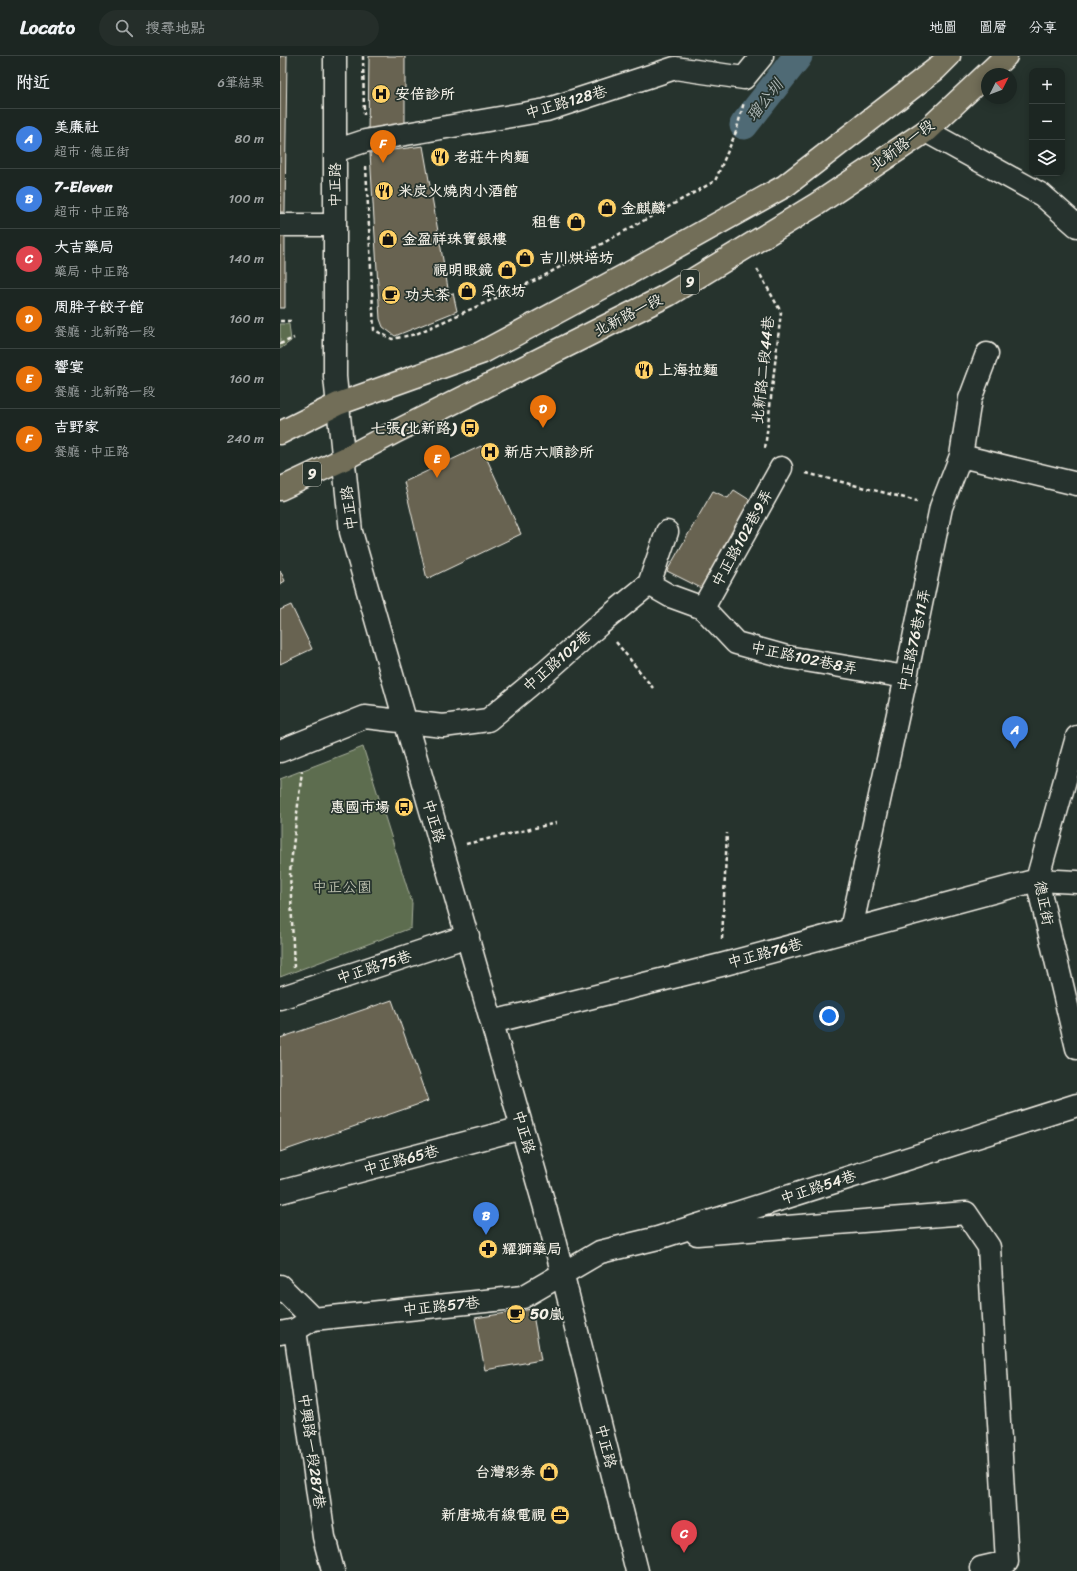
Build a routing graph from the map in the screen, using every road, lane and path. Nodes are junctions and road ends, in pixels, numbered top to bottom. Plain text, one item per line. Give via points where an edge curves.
1 (335, 56) edge
2 (363, 56) edge
3 (762, 56) edge
4 (949, 56) edge
5 (1006, 56) edge
6 (744, 78) junction
7 (926, 131) junction
8 (365, 141) junction
9 (335, 151) junction
10 (280, 225) edge
11 (335, 225) junction
12 (1077, 226) edge
13 (745, 248) junction
14 (280, 321) edge
15 (294, 321) dead end
16 (294, 338) dead end
17 (280, 344) edge
18 (987, 354) dead end
19 (338, 404) junction
20 (280, 433) edge
21 (961, 456) junction
22 (344, 459) junction
23 (781, 468) junction
24 (1077, 484) edge
25 (280, 489) edge
26 (941, 507) junction
27 (667, 532) dead end
28 (649, 584) junction
29 (703, 608) junction
30 (600, 624) junction
31 (906, 677) junction
32 (653, 688) dead end
33 (405, 722) junction
34 (1077, 737) edge
35 (280, 751) edge
36 (302, 771) dead end
37 (556, 823) dead end
38 (727, 833) dead end
39 (442, 849) junction
40 (1037, 880) junction
41 (1077, 882) edge
42 (851, 929) junction
43 (468, 936) junction
44 (721, 965) junction
45 (289, 995) edge
46 (492, 1022) junction
47 (1077, 1048) edge
48 (1077, 1105) edge
49 (522, 1128) junction
50 (280, 1192) edge
51 (658, 1238) junction
52 (563, 1274) junction
53 (280, 1286) edge
54 (296, 1328) edge
55 (981, 1568) dead end
56 (333, 1571) edge
57 (637, 1571) edge

1 - 9 street, 中正路
2 - 8 path
3 - 6 street
4 - 19 main road via 936,69 785,186 480,353
5 - 7 main road, 北新路一段 / 9
6 - 8 street, 中正路128巷 via 675,68 546,110
6 - 8 path via 750,89 736,132 715,180 540,278 416,334 392,339 374,330
7 - 12 street via 1042,195
7 - 13 main road, 北新路一段 / 9 via 817,204
8 - 9 street, 中正路128巷
9 - 11 street, 中正路
10 - 11 street
11 - 19 street, 中正路 via 335,377
13 - 22 main road, 北新路一段 / 9 via 668,295
13 - 23 path, 北新路二段44巷 via 781,312 764,460
14 - 15 path
16 - 17 path
18 - 21 street, 中正路76巷11弄 via 970,399
19 - 20 main road
19 - 22 street, 中正路
21 - 24 street
21 - 26 street, 中正路76巷11弄
22 - 25 main road, 北新路一段 / 9
22 - 33 street, 中正路 via 351,532
23 - 26 path
23 - 29 street, 中正路102巷9弄
26 - 31 street, 中正路76巷11弄
27 - 28 street
28 - 29 street, 中正路102巷8弄 via 670,596
28 - 30 street, 中正路102巷
29 - 31 street, 中正路102巷8弄 via 736,643 787,657
30 - 32 path
30 - 33 street, 中正路102巷 via 488,720 443,726
31 - 42 street, 中正路76巷11弄
33 - 35 street, 中正路102巷 via 365,717
33 - 39 street, 中正路
34 - 40 street, 德正街
36 - 45 path via 290,872 294,972
37 - 39 path
38 - 44 path
39 - 43 street, 中正路
40 - 41 street, 中正路76巷
40 - 42 street, 中正路76巷
40 - 47 street, 德正街
42 - 44 street, 中正路76巷
43 - 45 street, 中正路75巷
43 - 46 street, 中正路
44 - 46 street, 中正路76巷
46 - 49 street, 中正路
48 - 51 street, 中正路54巷
49 - 50 street, 中正路65巷
49 - 52 street, 中正路
51 - 52 street, 中正路54巷 via 600,1252
51 - 55 street via 966,1213 989,1247 1007,1562
52 - 54 street, 中正路57巷 via 523,1297
52 - 57 street, 中正路
53 - 54 street
54 - 56 street, 中興路一段287巷 via 324,1537

